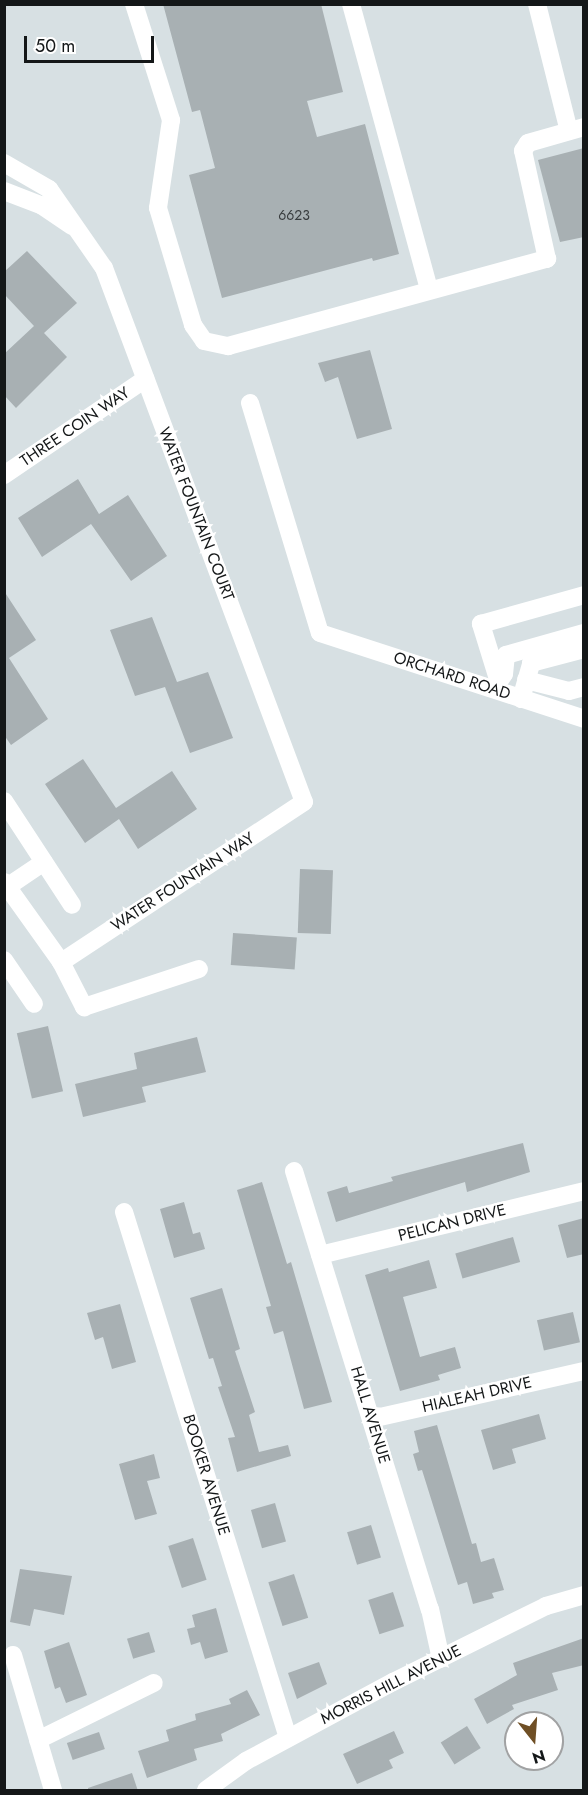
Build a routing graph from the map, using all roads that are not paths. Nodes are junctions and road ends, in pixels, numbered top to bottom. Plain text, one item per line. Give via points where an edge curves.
1 (134, 4) edge
2 (351, 4) edge
3 (537, 4) edge
4 (576, 129) edge
5 (4, 163) edge
6 (4, 191) edge
7 (79, 231) junction
8 (429, 290) junction
9 (145, 379) junction
10 (250, 404) dead end
11 (4, 474) edge
12 (584, 595) edge
13 (584, 633) edge
14 (584, 649) edge
15 (526, 680) junction
16 (497, 685) junction
17 (584, 687) edge
18 (520, 699) junction
19 (551, 709) junction
20 (584, 709) edge
21 (584, 719) edge
22 (4, 801) edge
23 (304, 802) joint
24 (44, 862) junction
25 (6, 886) edge
26 (72, 905) dead end
27 (4, 960) edge
28 (61, 962) junction
29 (199, 969) dead end
30 (34, 1004) dead end
31 (294, 1171) dead end
32 (584, 1191) edge
33 (124, 1212) dead end
34 (320, 1255) junction
35 (584, 1371) edge
36 (371, 1419) junction
37 (584, 1595) edge
38 (13, 1655) dead end
39 (441, 1659) junction
40 (154, 1683) dead end
41 (288, 1738) junction
42 (38, 1740) junction
43 (53, 1791) edge
44 (206, 1791) edge

1 - 8 street via 171,120 158,208 193,325 204,340 228,346
2 - 8 street
3 - 4 street
4 - 8 street via 528,143 523,151 547,259
5 - 7 street, WATER FOUNTAIN COURT via 49,189
6 - 7 street, WATER FOUNTAIN COURT via 41,205
7 - 9 street, WATER FOUNTAIN COURT via 105,268
9 - 11 street, THREE COIN WAY
9 - 23 street, WATER FOUNTAIN COURT
10 - 16 street, ORCHARD ROAD via 320,633
12 - 16 street via 481,624
13 - 16 street via 506,655 504,674
14 - 15 street via 531,663
15 - 17 street via 569,691
15 - 18 street
16 - 18 street, ORCHARD ROAD
18 - 19 street, ORCHARD ROAD
19 - 20 street
19 - 21 street, ORCHARD ROAD
22 - 24 street
23 - 28 street, WATER FOUNTAIN WAY
24 - 25 street
24 - 26 street
25 - 28 street
27 - 30 street
28 - 29 street via 84,1007
31 - 34 street, HALL AVENUE
32 - 34 street, PELICAN DRIVE
33 - 41 street, BOOKER AVENUE
34 - 36 street, HALL AVENUE
35 - 36 street, HIALEAH DRIVE
36 - 39 street, HALL AVENUE via 430,1609
37 - 39 street, MORRIS HILL AVENUE via 546,1606
38 - 42 street
39 - 41 street, MORRIS HILL AVENUE
40 - 42 street
41 - 44 street, MORRIS HILL AVENUE via 246,1761
42 - 43 street

